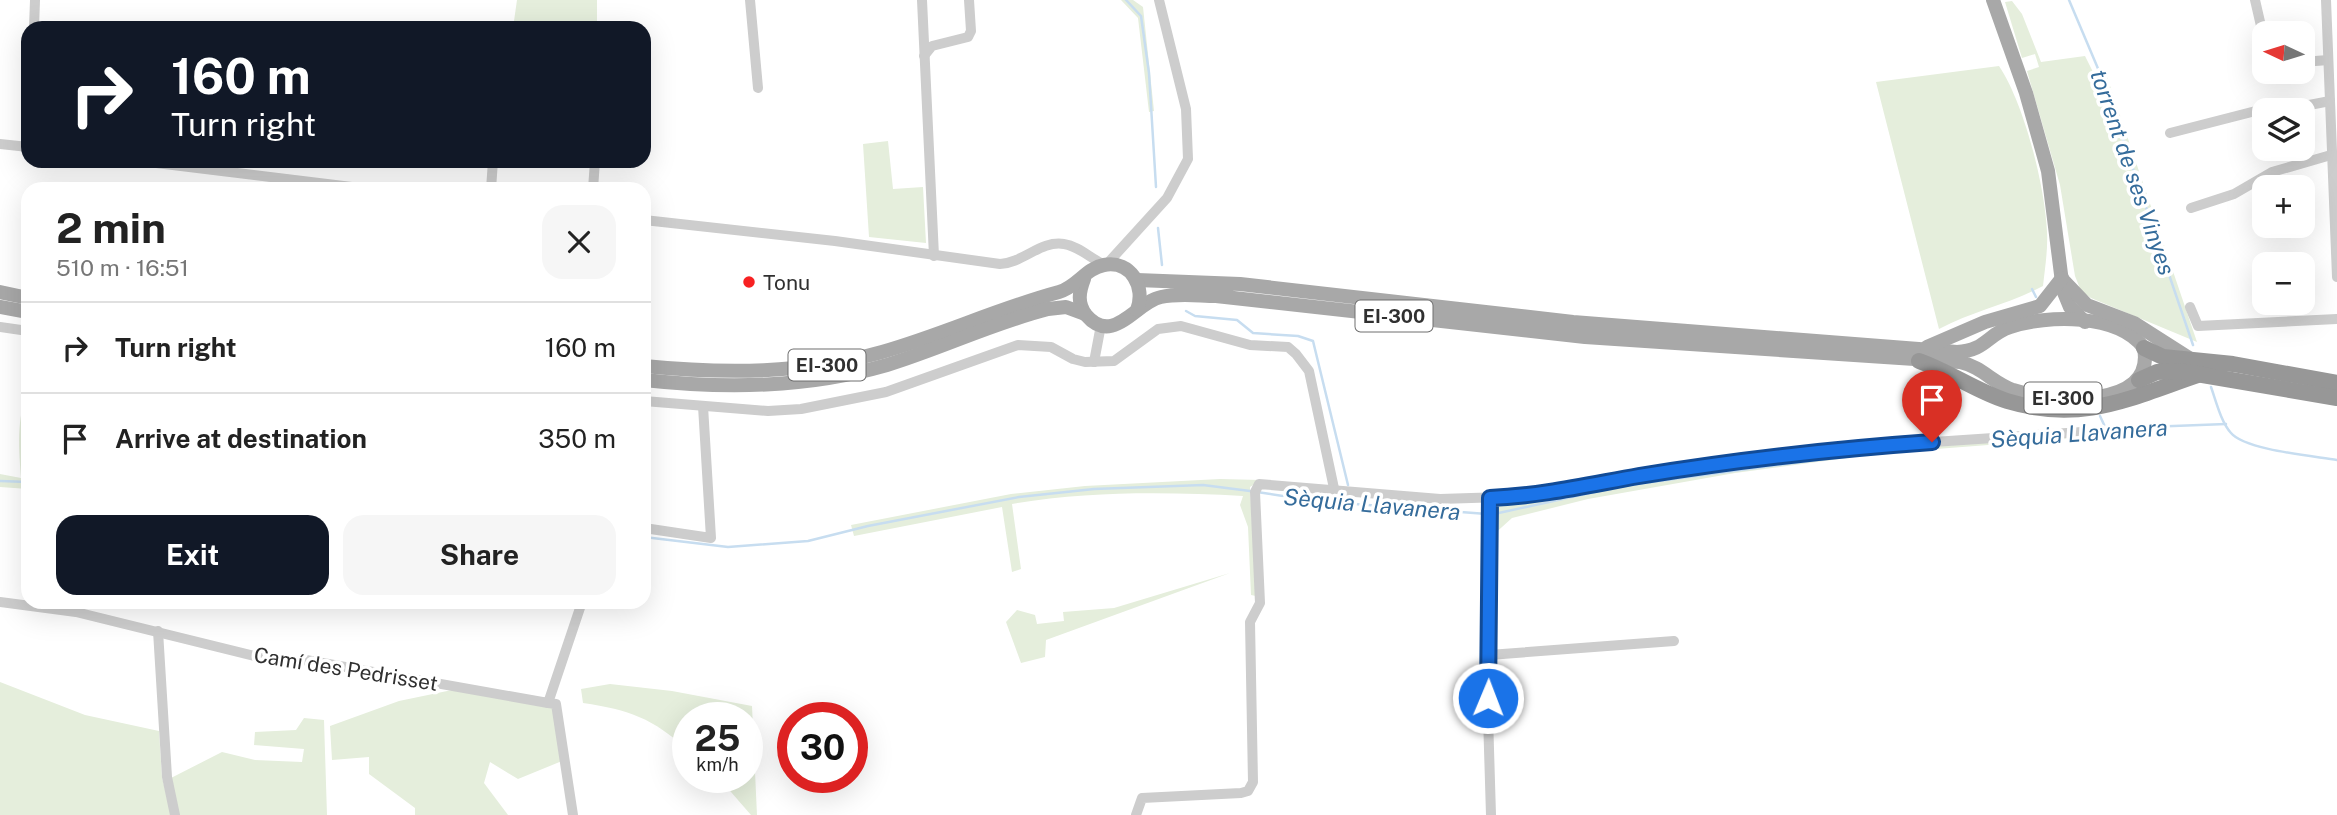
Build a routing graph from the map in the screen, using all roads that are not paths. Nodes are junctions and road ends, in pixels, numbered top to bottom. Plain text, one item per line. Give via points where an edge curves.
1 (36, 0) edge
2 (750, 0) edge
3 (922, 0) edge
4 (969, 0) edge
5 (1159, 0) edge
6 (1993, 0) edge
7 (2255, 0) edge
8 (2326, 0) edge
9 (34, 21) edge
10 (2260, 21) edge
11 (924, 56) junction
12 (2328, 60) junction
13 (2315, 61) edge
14 (758, 88) dead end
15 (2330, 101) junction
16 (2169, 133) dead end
17 (0, 144) edge
18 (21, 146) edge
19 (2333, 147) edge
20 (197, 168) edge
21 (311, 182) edge
22 (2191, 208) dead end
23 (2335, 212) edge
24 (651, 221) edge
25 (1125, 243) junction
26 (1084, 253) junction
27 (934, 256) junction
28 (1106, 265) junction
29 (1132, 274) junction
30 (1085, 277) junction
31 (2337, 277) edge
32 (2062, 278) junction
33 (0, 292) edge
34 (21, 296) edge
35 (0, 307) edge
36 (2190, 307) dead end
37 (1137, 310) junction
38 (21, 311) edge
39 (1086, 314) junction
40 (2337, 318) edge
41 (2038, 321) junction
42 (2085, 322) junction
43 (1101, 325) junction
44 (0, 327) edge
45 (21, 330) edge
46 (1989, 343) junction
47 (2144, 348) junction
48 (1919, 355) junction
49 (2192, 360) junction
50 (1094, 362) junction
51 (651, 366) edge
52 (1989, 374) junction
53 (2201, 374) junction
54 (651, 380) edge
55 (2139, 380) junction
56 (2337, 383) edge
57 (2337, 398) edge
58 (651, 402) edge
59 (703, 406) junction
60 (2082, 432) dead end
61 (1335, 493) junction
62 (1490, 498) junction
63 (651, 529) edge
64 (0, 602) edge
65 (21, 605) edge
66 (53, 609) edge
67 (580, 609) edge
68 (158, 631) junction
69 (1674, 641) dead end
70 (1489, 655) junction
71 (548, 702) junction
72 (175, 815) edge
73 (573, 815) edge
74 (1136, 815) edge
75 (1491, 815) edge

1 - 9 street
2 - 14 street
3 - 11 street
4 - 11 street via 968,37 932,46
5 - 25 street via 1186,109 1188,159 1167,198
6 - 32 main road via 2048,171
7 - 10 street
8 - 12 street
11 - 27 street
12 - 13 street
12 - 15 street
15 - 16 street via 2299,107 2279,105
15 - 19 street
17 - 18 street
19 - 22 street via 2272,172 2234,194
19 - 23 street
20 - 21 street
23 - 31 street
24 - 27 street
25 - 28 street
25 - 29 street
26 - 27 street via 1057,244 1008,263
26 - 28 street
26 - 30 street
28 - 29 main road, EI-300
28 - 30 main road, EI-300
29 - 37 main road via 1140,293
29 - 48 main road, EI-300
30 - 39 main road via 1079,295
30 - 51 main road, EI-300 via 1063,291 1018,302 904,345 824,365 762,372
32 - 41 main road via 2057,300
32 - 42 main road via 2070,307
32 - 48 main road via 2039,306 1985,323
32 - 49 main road via 2087,305 2134,323
33 - 34 main road
35 - 38 main road
36 - 40 street via 2198,326
37 - 43 main road, EI-300 via 1123,323
37 - 48 main road, EI-300 via 1161,297 1216,296 1585,337
39 - 43 main road, EI-300
39 - 54 main road, EI-300 via 1066,307 1048,309 898,361 827,379 733,386
41 - 42 main road, EI-300
41 - 46 main road, EI-300 via 2008,328
42 - 47 main road, EI-300 via 2129,333
43 - 50 street
44 - 45 street
46 - 48 main road, EI-300 via 1966,352
46 - 52 main road via 1985,358
47 - 49 highway, EI-300 via 2163,358
47 - 55 main road via 2146,363
48 - 52 main road, EI-300 via 1961,362
48 - 53 highway, EI-300 via 2009,401 2059,409 2124,402
49 - 56 highway, EI-300
50 - 59 street via 1073,359 1051,347 1017,345 886,392 825,406 768,411
50 - 61 street via 1122,358 1142,339 1169,326 1194,328 1250,345 1288,347 1309,371
52 - 55 main road, EI-300 via 2017,391 2065,398 2113,393
53 - 55 highway, EI-300 via 2167,371
53 - 57 highway, EI-300
58 - 59 street
59 - 63 street via 711,538
60 - 62 street via 1859,447 1532,496
61 - 62 street
61 - 74 street via 1259,484 1255,492 1260,603 1250,622 1253,782 1248,791 1142,798
62 - 70 street
64 - 65 street, Camí des Pedrisset
66 - 68 street, Camí des Pedrisset
67 - 71 street
68 - 71 street, Camí des Pedrisset via 283,663 306,660
68 - 72 street via 167,777
69 - 70 street
70 - 75 street
71 - 73 street via 556,704

